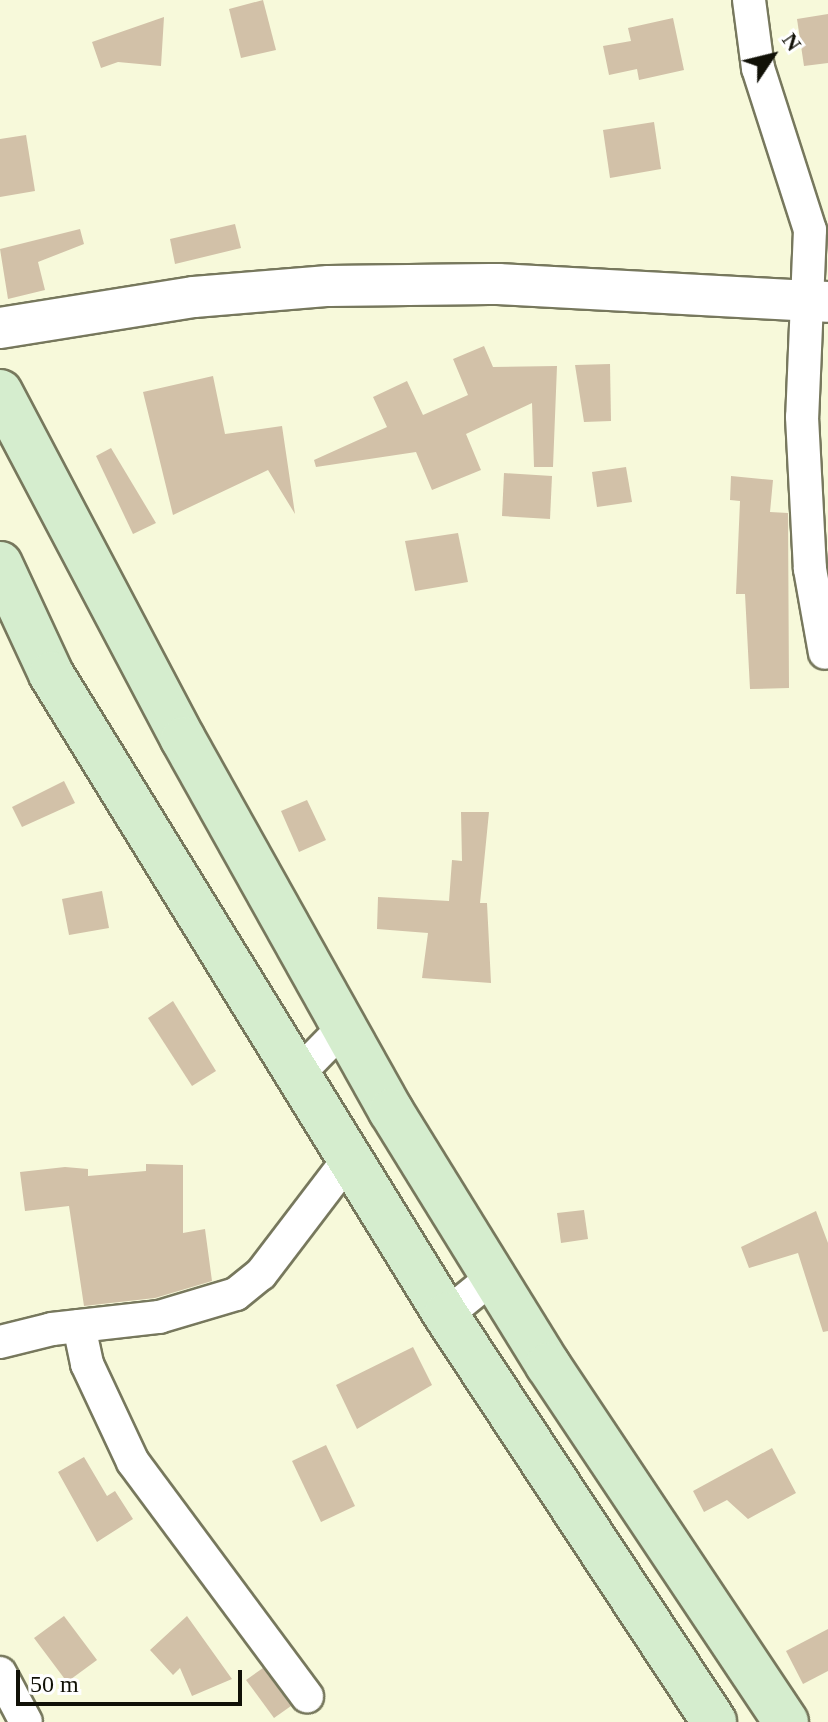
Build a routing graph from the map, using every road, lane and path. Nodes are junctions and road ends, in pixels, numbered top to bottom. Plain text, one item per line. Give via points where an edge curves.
1 (749, 0) edge
2 (828, 204) edge
3 (810, 230) junction
4 (822, 312) edge
5 (0, 328) edge
6 (0, 392) edge
7 (0, 564) edge
8 (825, 653) dead end
9 (343, 1028) junction
10 (298, 1074) junction
11 (350, 1157) junction
12 (494, 1276) junction
13 (446, 1315) junction
14 (79, 1326) junction
15 (0, 1342) edge
16 (0, 1673) edge
17 (307, 1696) dead end
18 (26, 1722) edge
19 (714, 1722) edge
20 (786, 1722) edge

1 - 3 street via 758,68
2 - 3 street
3 - 4 street
4 - 5 street via 498,284 329,286 194,297
4 - 8 street via 802,417 810,569
6 - 9 main road
7 - 10 main road via 51,674
9 - 10 street
9 - 12 main road
10 - 11 main road
11 - 13 main road
11 - 14 street via 261,1274 236,1294 159,1317
12 - 13 street
12 - 20 main road
13 - 19 main road
14 - 15 street
14 - 17 street via 87,1364 133,1462
16 - 18 street

